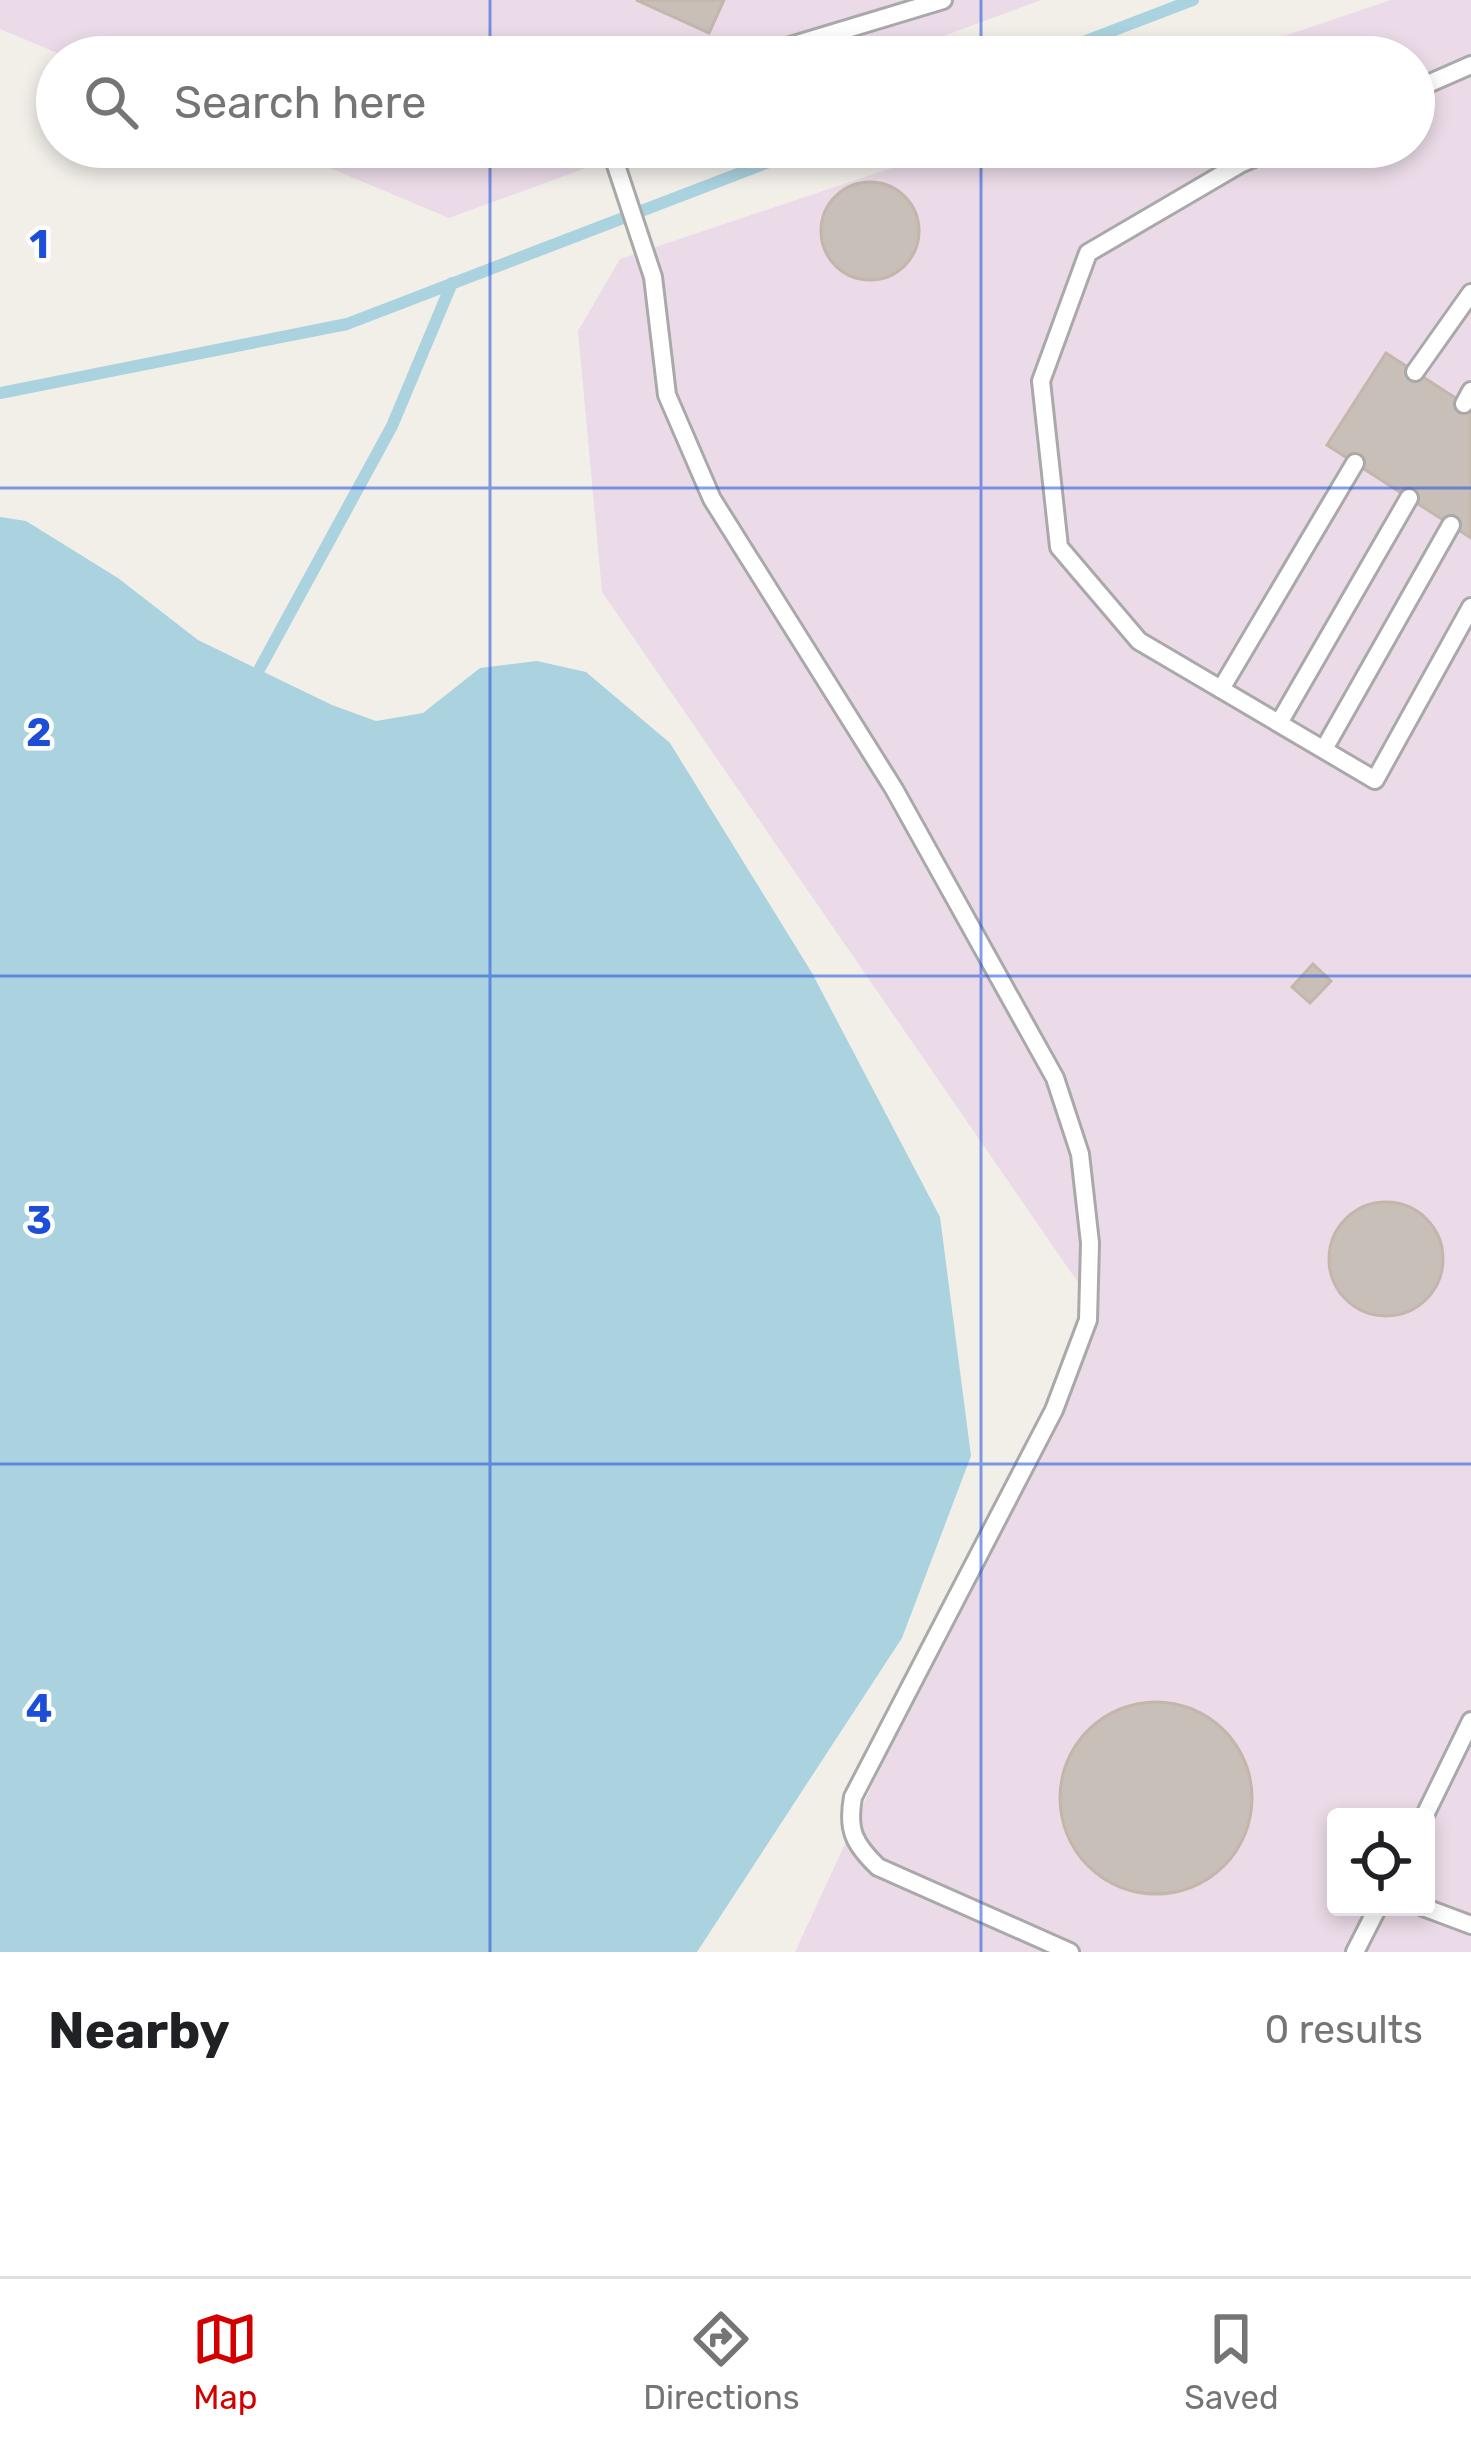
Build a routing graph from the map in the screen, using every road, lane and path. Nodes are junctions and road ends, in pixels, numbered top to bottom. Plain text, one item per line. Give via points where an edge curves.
1 (943, 0) edge
2 (824, 36) edge
3 (1471, 65) edge
4 (1435, 81) edge
5 (617, 168) edge
6 (1233, 168) edge
7 (1471, 292) edge
8 (1415, 372) dead end
9 (1355, 463) dead end
10 (1409, 498) dead end
11 (1451, 525) dead end
12 (1471, 608) edge
13 (1221, 689) junction
14 (1279, 723) junction
15 (1324, 749) junction
16 (1471, 1721) edge
17 (1428, 1808) edge
18 (1435, 1912) edge
19 (1373, 1916) edge
20 (1471, 1925) edge
21 (1070, 1952) edge
22 (1355, 1952) edge

1 - 2 lane
3 - 4 lane
5 - 21 lane via 653,278 667,395 712,499 894,789 1054,1078 1080,1154 1088,1320 1054,1410 853,1797 848,1821 855,1845 878,1868
6 - 13 lane via 1088,253 1040,381 1060,547 1139,641
7 - 8 lane
9 - 13 lane
10 - 14 lane
11 - 15 lane
12 - 15 lane via 1375,780
13 - 14 lane
14 - 15 lane
16 - 17 lane
18 - 20 lane
19 - 22 lane

